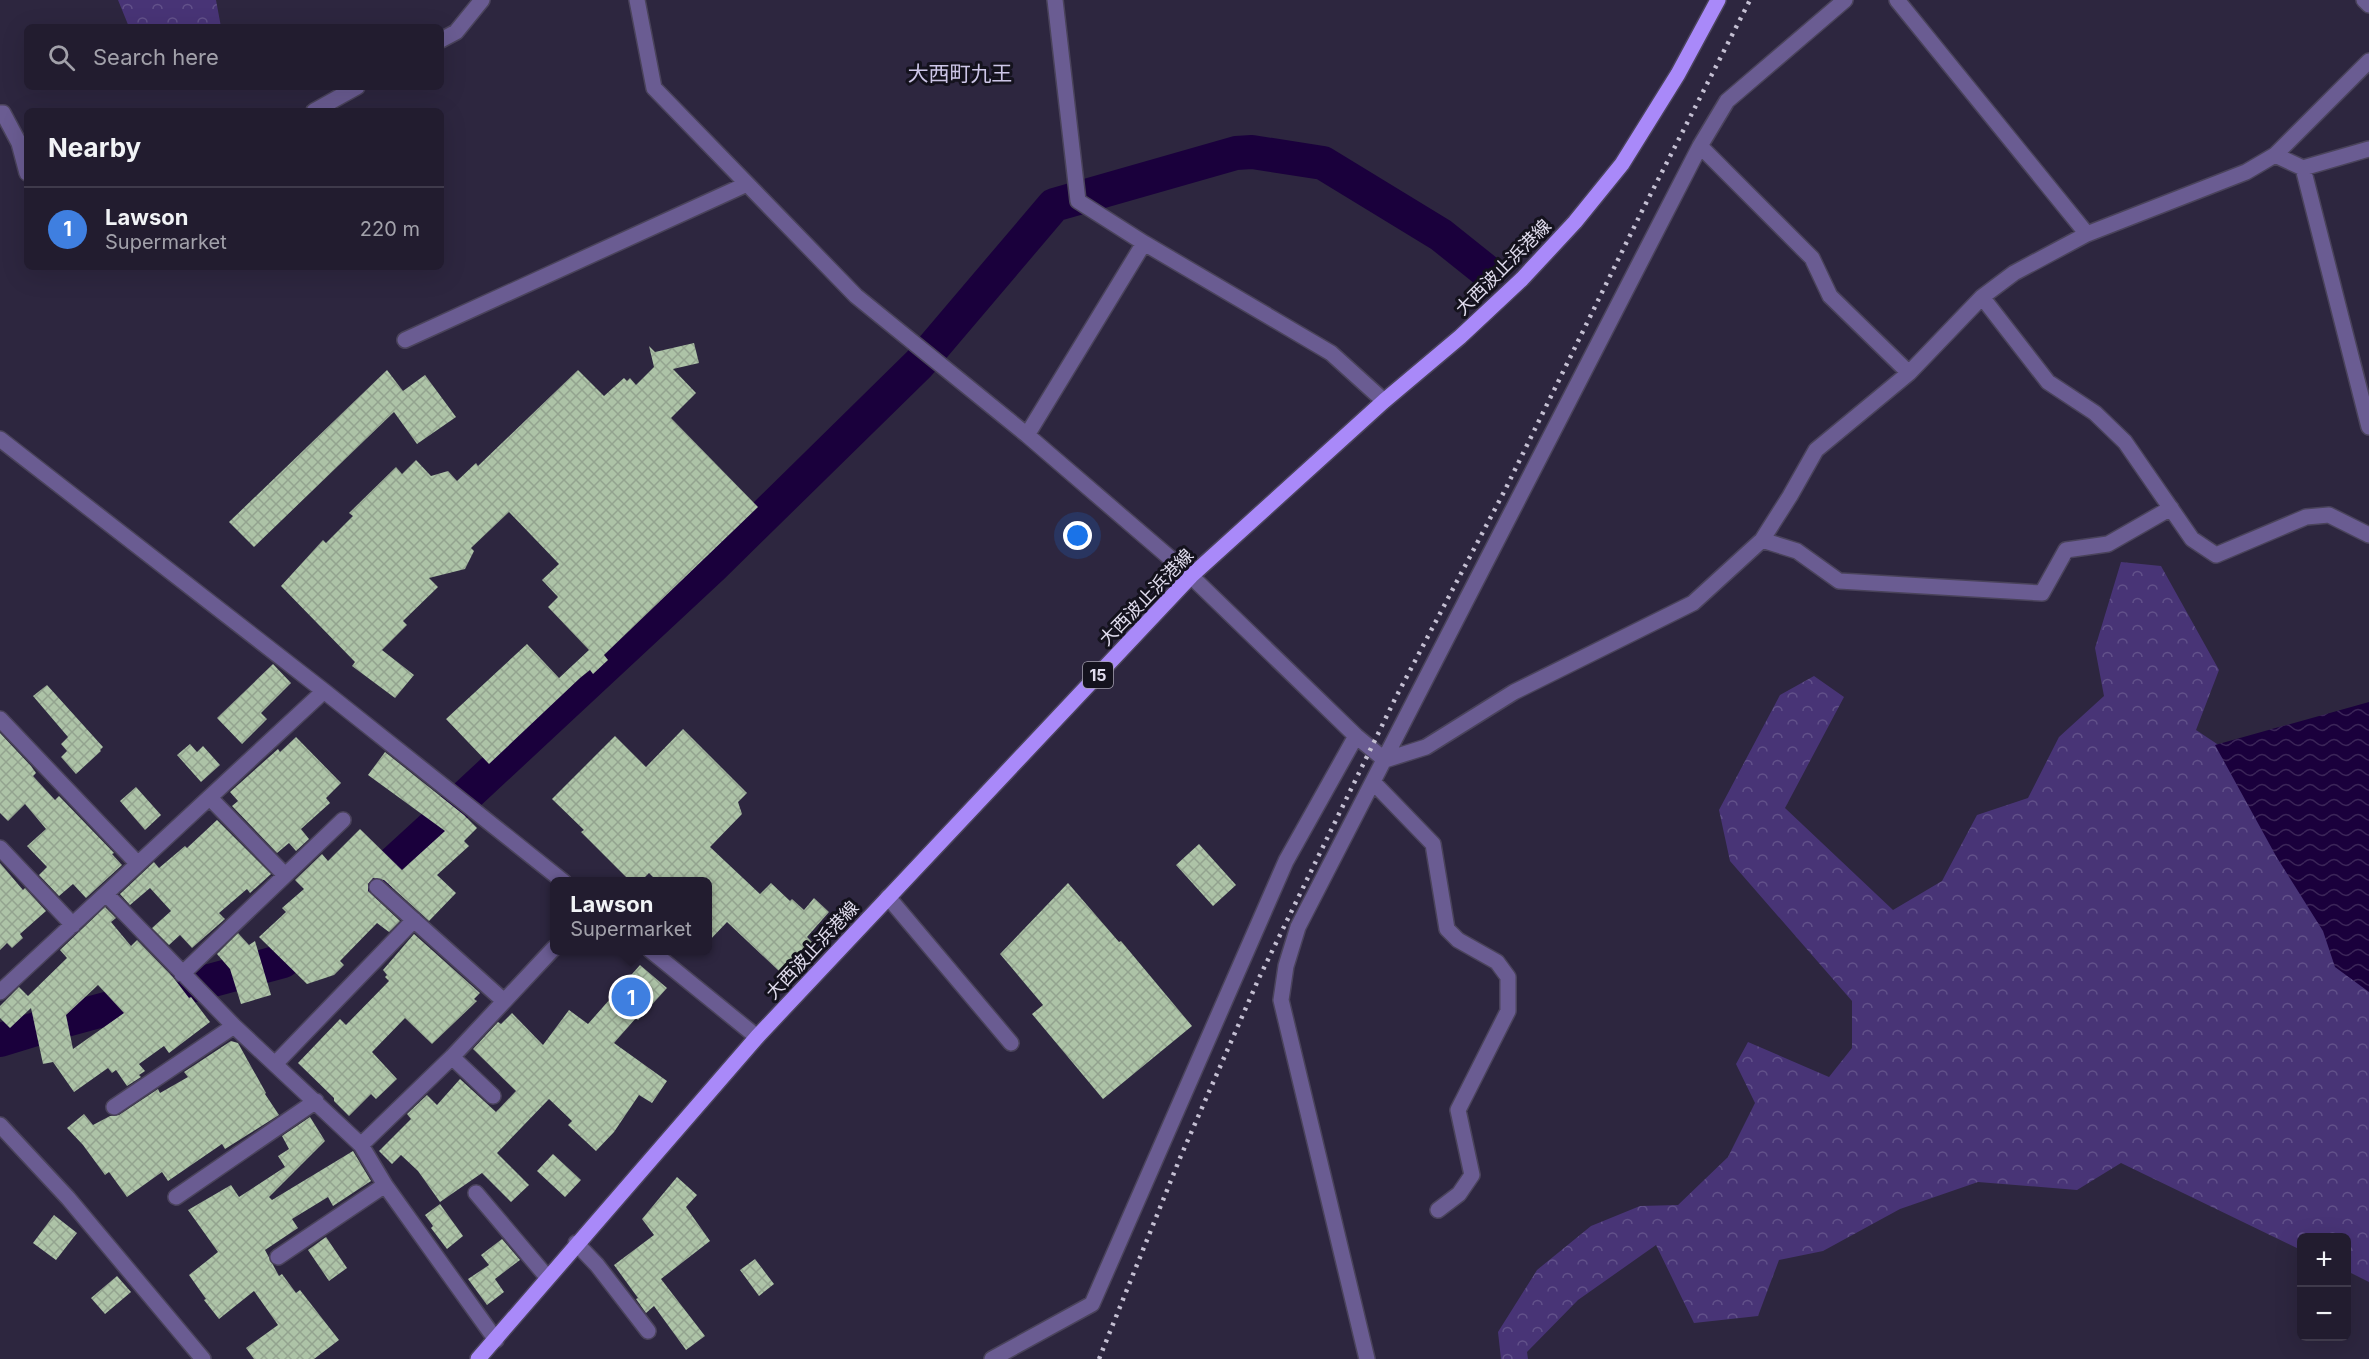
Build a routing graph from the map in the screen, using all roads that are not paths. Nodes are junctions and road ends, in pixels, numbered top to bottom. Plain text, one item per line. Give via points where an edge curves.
1 (482, 0) edge
2 (637, 0) edge
3 (1055, 0) edge
4 (1718, 0) edge
5 (1845, 0) edge
6 (1896, 0) edge
7 (2364, 0) edge
8 (2369, 5) edge
9 (444, 38) edge
10 (2369, 61) edge
11 (352, 90) edge
12 (319, 108) edge
13 (0, 113) edge
14 (1700, 146) junction
15 (2369, 149) edge
16 (2275, 155) junction
17 (24, 162) edge
18 (2303, 168) junction
19 (747, 184) junction
20 (2087, 234) junction
21 (1144, 243) junction
22 (1982, 297) junction
23 (405, 340) dead end
24 (1909, 373) junction
25 (1384, 401) junction
26 (2369, 427) edge
27 (1027, 435) junction
28 (0, 439) edge
29 (2171, 508) junction
30 (2369, 535) edge
31 (1762, 540) junction
32 (1191, 576) junction
33 (324, 691) junction
34 (0, 719) edge
35 (1356, 736) junction
36 (1385, 760) junction
37 (1373, 782) junction
38 (210, 798) junction
39 (343, 820) dead end
40 (0, 848) edge
41 (138, 864) junction
42 (284, 874) junction
43 (558, 877) edge
44 (377, 887) dead end
45 (106, 894) junction
46 (888, 897) junction
47 (414, 920) junction
48 (73, 925) junction
49 (550, 953) edge
50 (655, 955) edge
51 (182, 974) junction
52 (2, 988) edge
53 (504, 1001) junction
54 (234, 1026) junction
55 (757, 1037) junction
56 (1011, 1043) dead end
57 (452, 1057) junction
58 (275, 1064) junction
59 (493, 1096) dead end
60 (316, 1101) junction
61 (114, 1107) dead end
62 (1, 1128) edge
63 (361, 1146) junction
64 (385, 1185) junction
65 (476, 1193) dead end
66 (176, 1197) dead end
67 (1438, 1210) dead end
68 (576, 1243) junction
69 (278, 1257) dead end
70 (547, 1277) junction
71 (648, 1331) dead end
72 (496, 1340) junction
73 (203, 1359) edge
74 (478, 1359) edge
75 (992, 1359) edge
76 (1367, 1359) edge

1 - 9 street via 456,32
2 - 19 street via 654,88
3 - 21 street via 1078,201
4 - 25 main road, 大西波止浜港線 / 15 via 1622,164 1575,222 1522,279
5 - 14 street via 1727,101
6 - 20 street
7 - 8 street
10 - 16 street
11 - 12 street
13 - 17 street via 19,143
14 - 24 street via 1812,258 1830,296
14 - 36 street
15 - 18 street
16 - 18 street
16 - 20 street via 2246,172
18 - 26 street
19 - 23 street
19 - 27 street via 856,296
20 - 22 street via 2014,273
21 - 25 street via 1331,353
21 - 27 street
22 - 24 street
22 - 29 street via 2048,382 2095,413 2126,442
24 - 31 street via 1816,450
25 - 32 main road, 大西波止浜港線 / 15
27 - 32 street
28 - 33 street
29 - 30 street via 2192,540 2216,555 2306,517 2329,515
29 - 31 street via 2108,544 2066,550 2042,593 1839,581 1797,550
31 - 36 street via 1694,603 1514,692 1426,747
32 - 35 street
32 - 46 main road, 大西波止浜港線 / 15
33 - 38 street
33 - 43 street
34 - 41 street
35 - 36 street
35 - 75 street via 1286,861 1092,1304
36 - 37 street
37 - 67 street via 1433,844 1447,929 1458,940 1497,962 1508,977 1508,1011 1458,1110 1472,1175 1459,1194
37 - 76 street via 1299,927 1286,966 1281,1000
38 - 41 street
38 - 42 street
39 - 42 street
40 - 48 street
41 - 45 street
42 - 51 street
44 - 47 street
45 - 48 street
45 - 51 street
46 - 55 main road, 大西波止浜港線 / 15
46 - 56 street
47 - 53 street
47 - 58 street
48 - 52 street
49 - 53 street
50 - 55 street
51 - 54 street
53 - 57 street
54 - 58 street
54 - 61 street
55 - 68 main road, 大西波止浜港線 / 15
57 - 59 street
57 - 63 street
58 - 60 street
60 - 63 street
60 - 66 street
62 - 73 street via 68,1198
63 - 64 street
64 - 69 street
64 - 72 street
65 - 70 street
68 - 70 main road, 大西波止浜港線 / 15
68 - 71 street
70 - 72 main road, 大西波止浜港線 / 15
72 - 74 main road, 大西波止浜港線 / 15

